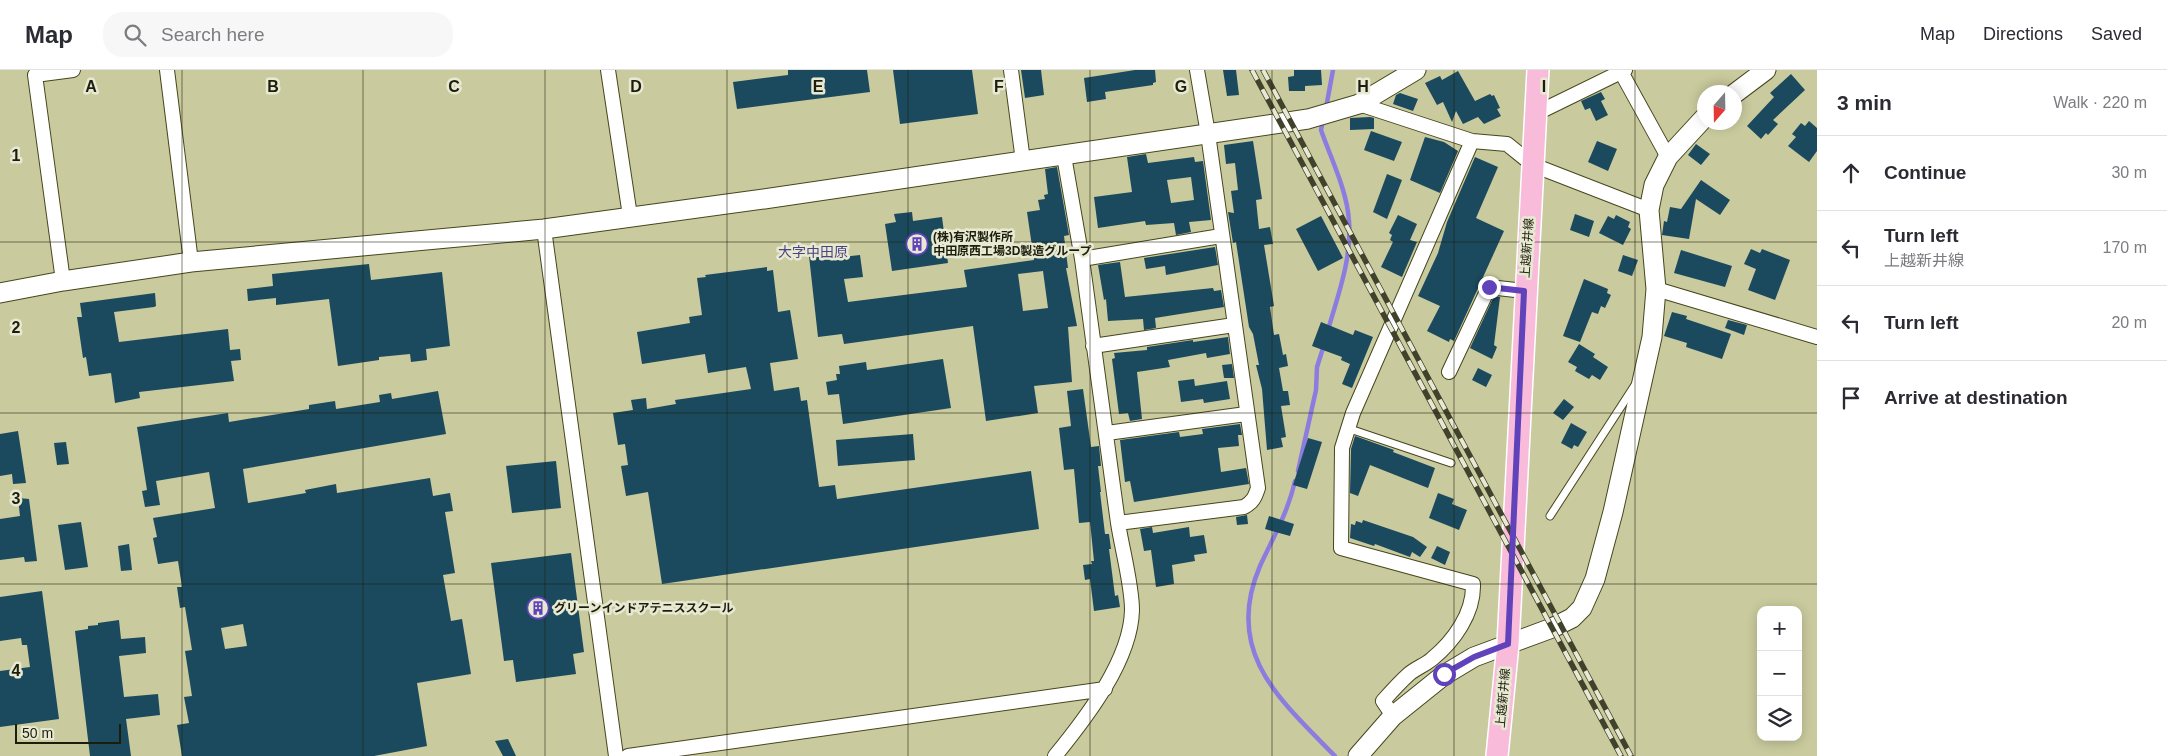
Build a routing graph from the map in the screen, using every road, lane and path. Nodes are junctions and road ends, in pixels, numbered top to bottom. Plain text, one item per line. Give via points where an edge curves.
1 (73, 70) edge
2 (167, 70) edge
3 (608, 70) edge
4 (1011, 70) edge
5 (1197, 70) edge
6 (1416, 70) edge
7 (1538, 70) edge
8 (1766, 70) edge
9 (1622, 71) edge
10 (1742, 88) edge
11 (1360, 104) junction
12 (1535, 114) junction
13 (1697, 126) edge
14 (1208, 134) junction
15 (1472, 141) junction
16 (1064, 156) junction
17 (1668, 158) junction
18 (1023, 161) junction
19 (1533, 165) junction
20 (1649, 210) junction
21 (630, 216) junction
22 (544, 228) junction
23 (1221, 236) junction
24 (1082, 259) junction
25 (191, 262) junction
26 (62, 281) junction
27 (1656, 289) junction
28 (1524, 291) junction
29 (0, 293) edge
30 (1234, 325) junction
31 (1817, 337) edge
32 (1093, 346) junction
33 (1644, 370) junction
34 (1448, 372) dead end
35 (1246, 414) junction
36 (1347, 428) junction
37 (1107, 433) junction
38 (1451, 464) dead end
39 (1550, 516) dead end
40 (1118, 523) junction
41 (1508, 644) junction
42 (1105, 689) junction
43 (1393, 716) junction
44 (616, 756) edge
45 (628, 756) edge
46 (1055, 756) edge
47 (1358, 756) edge
48 (1497, 756) edge

1 - 26 street via 35,74
2 - 25 street
3 - 21 street
4 - 18 street
5 - 14 street
6 - 11 street
7 - 12 main road, 上越新井線
8 - 10 street
9 - 12 street
9 - 17 street
11 - 14 street via 1308,119
11 - 15 street
12 - 19 main road, 上越新井線
13 - 17 street
14 - 16 street
14 - 23 street
15 - 19 street via 1507,144
15 - 36 street
16 - 18 street
16 - 24 street
17 - 20 street via 1654,185
18 - 21 street
19 - 20 street
19 - 28 main road, 上越新井線
20 - 27 street
21 - 22 street
22 - 25 street
22 - 44 street
23 - 24 street
23 - 30 street
24 - 32 street
25 - 26 street
26 - 29 street
27 - 31 street
27 - 33 street via 1656,313
28 - 34 street via 1489,287
28 - 41 main road, 上越新井線
30 - 32 street
30 - 35 street
32 - 37 street
33 - 39 lane
33 - 41 street via 1596,579 1582,608 1572,618 1552,628
35 - 37 street
35 - 40 street via 1258,488 1250,504
36 - 38 lane
36 - 43 street via 1342,448 1341,548 1474,584 1474,596 1463,623 1450,642 1432,660 1410,673 1383,701
37 - 40 street
40 - 42 street via 1132,608 1130,630
41 - 43 street via 1474,657 1444,674
41 - 48 main road, 上越新井線
42 - 45 street
42 - 46 street
43 - 47 street

